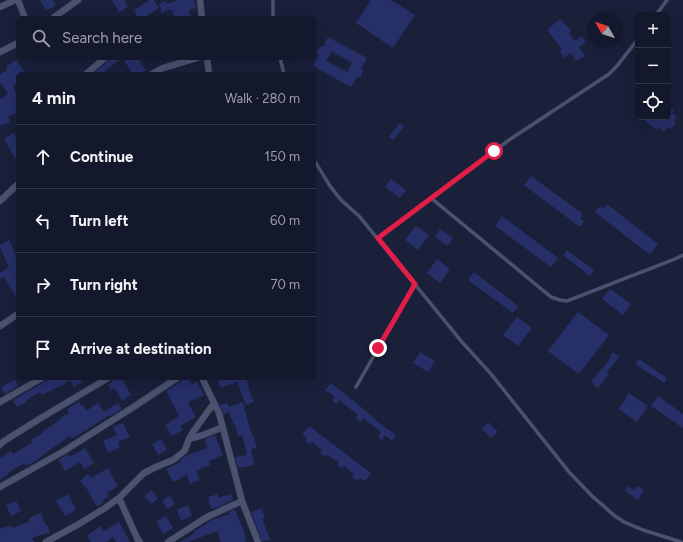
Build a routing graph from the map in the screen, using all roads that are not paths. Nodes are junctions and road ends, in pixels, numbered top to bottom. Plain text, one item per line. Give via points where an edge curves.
1 (16, 0) edge
2 (78, 0) edge
3 (200, 0) edge
4 (273, 0) edge
5 (667, 0) edge
6 (0, 7) edge
7 (658, 12) edge
8 (24, 16) edge
9 (56, 16) edge
10 (202, 16) edge
11 (274, 16) edge
12 (635, 43) edge
13 (16, 44) edge
14 (0, 52) edge
15 (103, 60) edge
16 (190, 60) edge
17 (207, 60) edge
18 (280, 60) edge
19 (88, 72) edge
20 (156, 72) edge
21 (209, 72) edge
22 (284, 72) edge
23 (316, 163) edge
24 (16, 186) edge
25 (431, 198) junction
26 (0, 201) edge
27 (378, 238) junction
28 (683, 255) edge
29 (415, 284) junction
30 (16, 315) edge
31 (0, 326) edge
32 (38, 380) edge
33 (105, 380) edge
34 (173, 380) edge
35 (203, 380) edge
36 (356, 387) dead end
37 (0, 402) edge
38 (214, 403) junction
39 (222, 427) junction
40 (189, 439) junction
41 (0, 445) edge
42 (0, 487) edge
43 (119, 498) junction
44 (242, 501) junction
45 (46, 542) edge
46 (140, 542) edge
47 (168, 542) edge
48 (258, 542) edge
49 (681, 542) edge

1 - 6 street
1 - 8 street
2 - 9 street
3 - 10 street
4 - 11 lane
5 - 7 lane
12 - 25 lane via 609,74 509,140
13 - 14 street
15 - 19 street
16 - 20 street
17 - 21 street
18 - 22 lane
23 - 27 lane via 341,200
24 - 26 street
25 - 27 lane
25 - 28 lane via 551,297 560,300 568,301
27 - 29 lane
29 - 36 lane
29 - 49 lane via 569,472 592,496 624,522
30 - 31 street
32 - 37 street
33 - 41 street
34 - 42 street via 64,451
35 - 38 street
38 - 39 street
38 - 40 street
39 - 40 street
39 - 44 street
40 - 43 street via 182,453 144,474
43 - 45 street
43 - 46 street
44 - 47 street via 207,517
44 - 48 street

